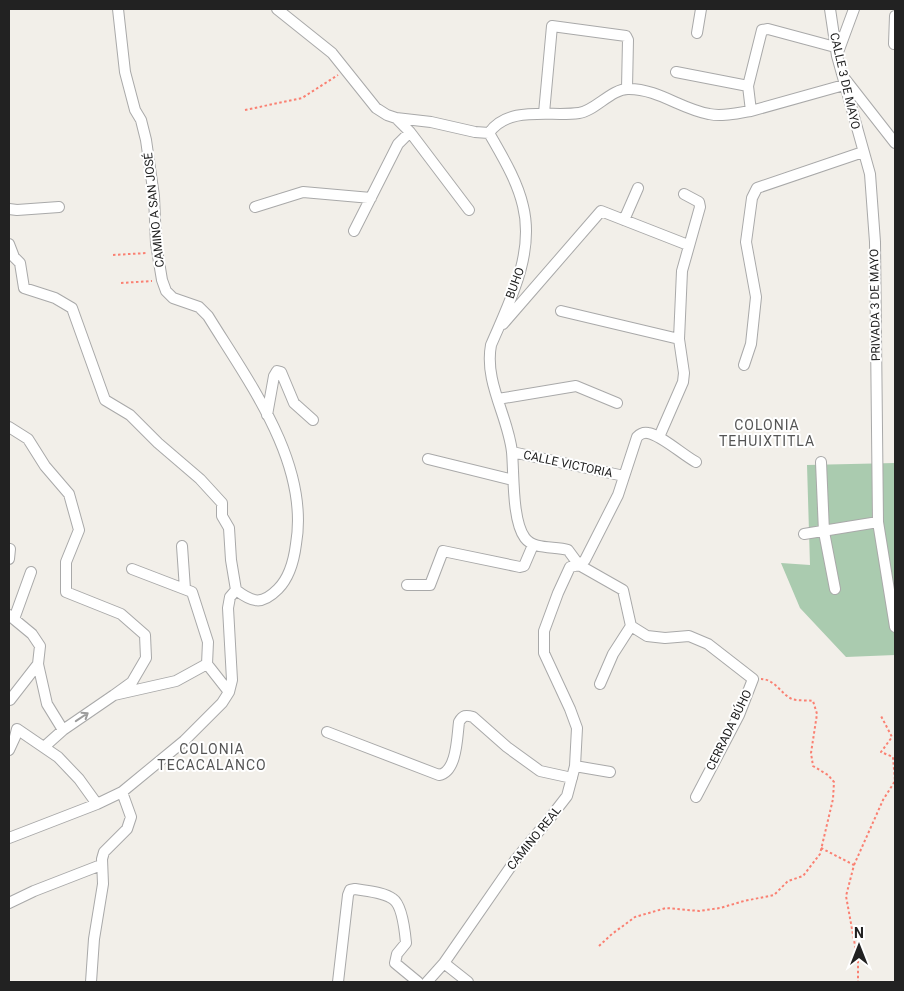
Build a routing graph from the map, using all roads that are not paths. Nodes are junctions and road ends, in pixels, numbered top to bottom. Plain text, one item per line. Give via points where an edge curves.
1 (118, 9) edge
2 (277, 9) edge
3 (701, 9) edge
4 (830, 9) edge
5 (854, 9) edge
6 (895, 16) edge
7 (697, 32) dead end
8 (894, 44) edge
9 (836, 51) junction
10 (676, 72) dead end
11 (844, 81) junction
12 (748, 86) junction
13 (627, 88) junction
14 (751, 111) junction
15 (544, 113) junction
16 (396, 118) junction
17 (410, 132) junction
18 (489, 133) junction
19 (895, 143) edge
20 (863, 152) junction
21 (638, 188) dead end
22 (684, 194) dead end
23 (371, 198) junction
24 (59, 207) dead end
25 (256, 207) dead end
26 (9, 209) edge
27 (470, 210) dead end
28 (624, 220) junction
29 (354, 231) dead end
30 (9, 244) edge
31 (688, 245) junction
32 (560, 311) dead end
33 (497, 330) junction
34 (679, 339) junction
35 (744, 365) dead end
36 (498, 399) junction
37 (617, 403) dead end
38 (267, 415) junction
39 (313, 420) dead end
40 (9, 427) edge
41 (658, 437) junction
42 (512, 452) junction
43 (428, 459) dead end
44 (696, 462) dead end
45 (821, 462) dead end
46 (624, 476) junction
47 (513, 480) junction
48 (878, 522) junction
49 (824, 532) junction
50 (804, 534) dead end
51 (533, 545) junction
52 (182, 546) dead end
53 (579, 565) junction
54 (132, 569) dead end
55 (31, 572) dead end
56 (407, 585) dead end
57 (184, 589) junction
58 (835, 589) dead end
59 (236, 590) junction
60 (11, 617) edge
61 (631, 626) junction
62 (895, 627) edge
63 (38, 664) junction
64 (206, 664) junction
65 (600, 684) dead end
66 (229, 692) junction
67 (114, 695) junction
68 (9, 699) edge
69 (62, 730) junction
70 (327, 732) dead end
71 (44, 747) junction
72 (9, 750) edge
73 (575, 766) junction
74 (610, 772) dead end
75 (572, 778) junction
76 (122, 792) junction
77 (696, 797) dead end
78 (97, 804) junction
79 (9, 838) edge
80 (101, 865) junction
81 (9, 903) edge
82 (444, 963) junction
83 (92, 982) edge
84 (338, 982) edge
85 (418, 982) edge
86 (427, 982) edge
87 (468, 982) edge

1 - 38 street, CAMINO A SAN JOSÉ via 125,72 134,110 141,120 146,140 154,196 157,253 166,291 173,298 198,307 208,316
2 - 16 street via 332,53 376,108
3 - 7 street
4 - 9 street, CALLE 3 DE MAYO
5 - 9 street
6 - 8 street
9 - 11 street, CALLE 3 DE MAYO
9 - 12 street via 768,29 762,30
10 - 12 street
11 - 14 street
11 - 19 street
11 - 20 street, CALLE 3 DE MAYO
12 - 14 street
13 - 14 street via 647,91 710,115
13 - 15 street via 602,100 587,112
13 - 15 street via 626,36 552,26
15 - 18 street via 514,117 493,127
16 - 17 street
16 - 18 street
17 - 23 street via 398,144
17 - 27 street
18 - 33 street, BUHO via 507,165 523,206 525,228 522,266
20 - 35 street via 757,188 754,193 746,242 756,297 751,344
20 - 48 street, PRIVADA 3 DE MAYO via 870,174 875,242
21 - 28 street
22 - 31 street via 699,202 700,207
23 - 25 street via 303,192
23 - 29 street
24 - 26 street
28 - 31 street
28 - 33 street via 601,211
30 - 59 street via 20,263 24,288 55,298 72,308 105,400 130,415 222,503 222,516 229,528
31 - 34 street via 682,271
32 - 34 street
33 - 36 street, BUHO via 489,364
34 - 41 street via 683,382
36 - 37 street via 576,386
36 - 42 street, BUHO
38 - 39 street via 277,371 281,372 294,403
38 - 59 street, CAMINO A SAN JOSÉ via 292,474 299,513 294,562 282,585 268,599 248,599
40 - 67 street via 28,439 68,494 79,530 66,562 66,592 121,614 145,635 146,658 132,682
41 - 44 street
41 - 46 street, CAMINO REAL via 647,432 637,437
42 - 46 street, CALLE VICTORIA
42 - 47 street, BUHO
43 - 47 street
45 - 49 street
46 - 53 street, CAMINO REAL via 618,495 585,560
47 - 51 street, BUHO via 520,528
48 - 49 street
48 - 62 street, PRIVADA 3 DE MAYO
49 - 50 street
49 - 58 street
51 - 53 street via 568,550
51 - 56 street via 527,562 520,567 444,551 430,584
52 - 57 street
53 - 61 street via 623,590
53 - 73 street, CAMINO REAL via 570,568 544,631 544,653 577,728
54 - 57 street
55 - 60 street
57 - 64 street via 192,592 208,642
59 - 66 street via 230,597 228,608 232,680
60 - 63 street via 32,634 40,646
61 - 65 street via 613,654
61 - 77 street, CERRADA BÚHO via 647,636 689,636 708,644 754,679
63 - 68 street
63 - 69 street via 47,704
64 - 66 street
64 - 67 street via 176,681
66 - 76 street via 184,741
69 -> 67 street
69 - 71 street
70 - 75 street via 439,775 444,774 453,761 459,722 466,715 473,717 540,771
71 - 72 street via 17,729
71 - 78 street via 58,756 79,778
73 - 74 street
73 - 75 street, CAMINO REAL
75 - 82 street, CAMINO REAL via 567,796 516,859
76 - 78 street
76 - 80 street via 131,817 127,829 104,852
78 - 79 street
80 - 81 street
80 - 83 street via 103,884 94,939
82 - 86 street, CAMINO REAL
82 - 87 street
84 - 85 street via 348,895 355,889 389,896 399,905 406,943 397,954 395,963

